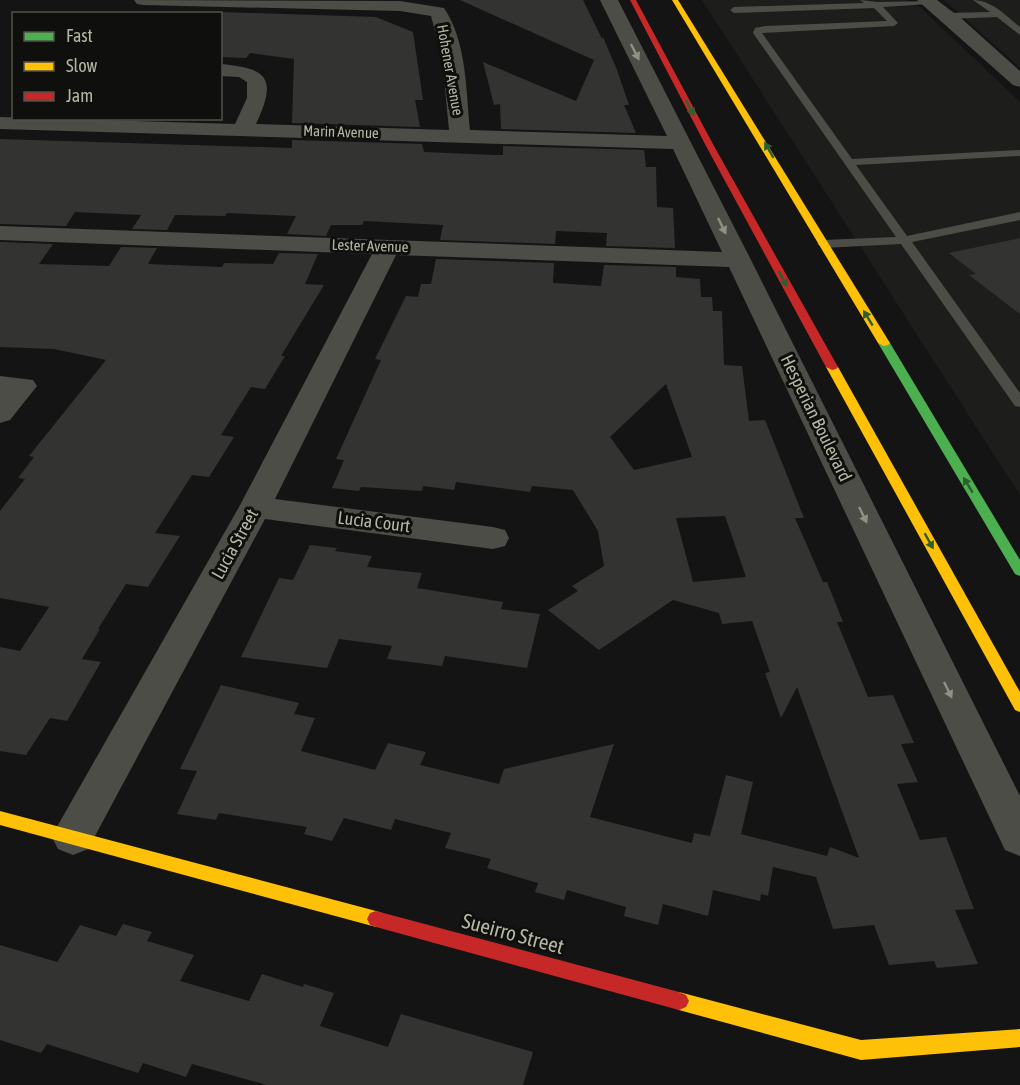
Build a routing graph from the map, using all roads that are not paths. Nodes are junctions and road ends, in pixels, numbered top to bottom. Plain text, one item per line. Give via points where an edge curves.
1 (142, 0) edge
2 (609, 0) edge
3 (633, 0) edge
4 (675, 0) edge
5 (864, 0) edge
6 (977, 0) edge
7 (927, 1) edge
8 (876, 5) junction
9 (734, 10) dead end
10 (999, 14) junction
11 (948, 16) junction
12 (1020, 32) edge
13 (222, 70) edge
14 (1020, 81) edge
15 (9, 122) edge
16 (243, 129) junction
17 (460, 136) junction
18 (681, 143) junction
19 (1020, 153) edge
20 (849, 162) junction
21 (1020, 216) edge
22 (0, 233) edge
23 (904, 240) junction
24 (823, 244) junction
25 (388, 247) junction
26 (739, 260) junction
27 (0, 385) edge
28 (1020, 403) edge
29 (0, 414) edge
30 (255, 507) junction
31 (493, 538) dead end
32 (1015, 553) edge
33 (1020, 571) edge
34 (1020, 706) edge
35 (0, 818) edge
36 (73, 837) junction
37 (1020, 838) edge
38 (1020, 1038) edge

1 - 17 street, Hohener Avenue via 400,6 438,12 444,23 452,68
2 -> 18 street, Hesperian Boulevard
3 -> 34 main road, Hesperian Boulevard
24 -> 4 main road via 765,142
5 - 8 lane
6 - 10 lane
7 - 8 lane
7 - 11 street
8 - 9 lane
8 - 20 lane via 894,23 765,28 757,33
10 - 11 lane
10 - 12 lane
11 - 14 street
13 - 16 street via 247,72 256,80 259,91
15 - 16 street, Marin Avenue
16 - 17 street, Marin Avenue
17 - 18 street, Marin Avenue
18 -> 26 street, Hesperian Boulevard
19 - 20 lane
20 - 23 lane
21 - 23 lane
22 - 25 street, Lester Avenue
23 - 24 lane
23 - 28 lane
32 -> 24 main road
25 - 26 street, Lester Avenue
25 - 30 street, Lucia Street
26 -> 37 street, Hesperian Boulevard
27 - 29 street via 23,386
30 - 31 street, Lucia Court
30 - 36 street, Lucia Street
32 - 33 main road
35 - 36 main road, Sueirro Street
36 - 38 main road, Sueirro Street via 861,1050

